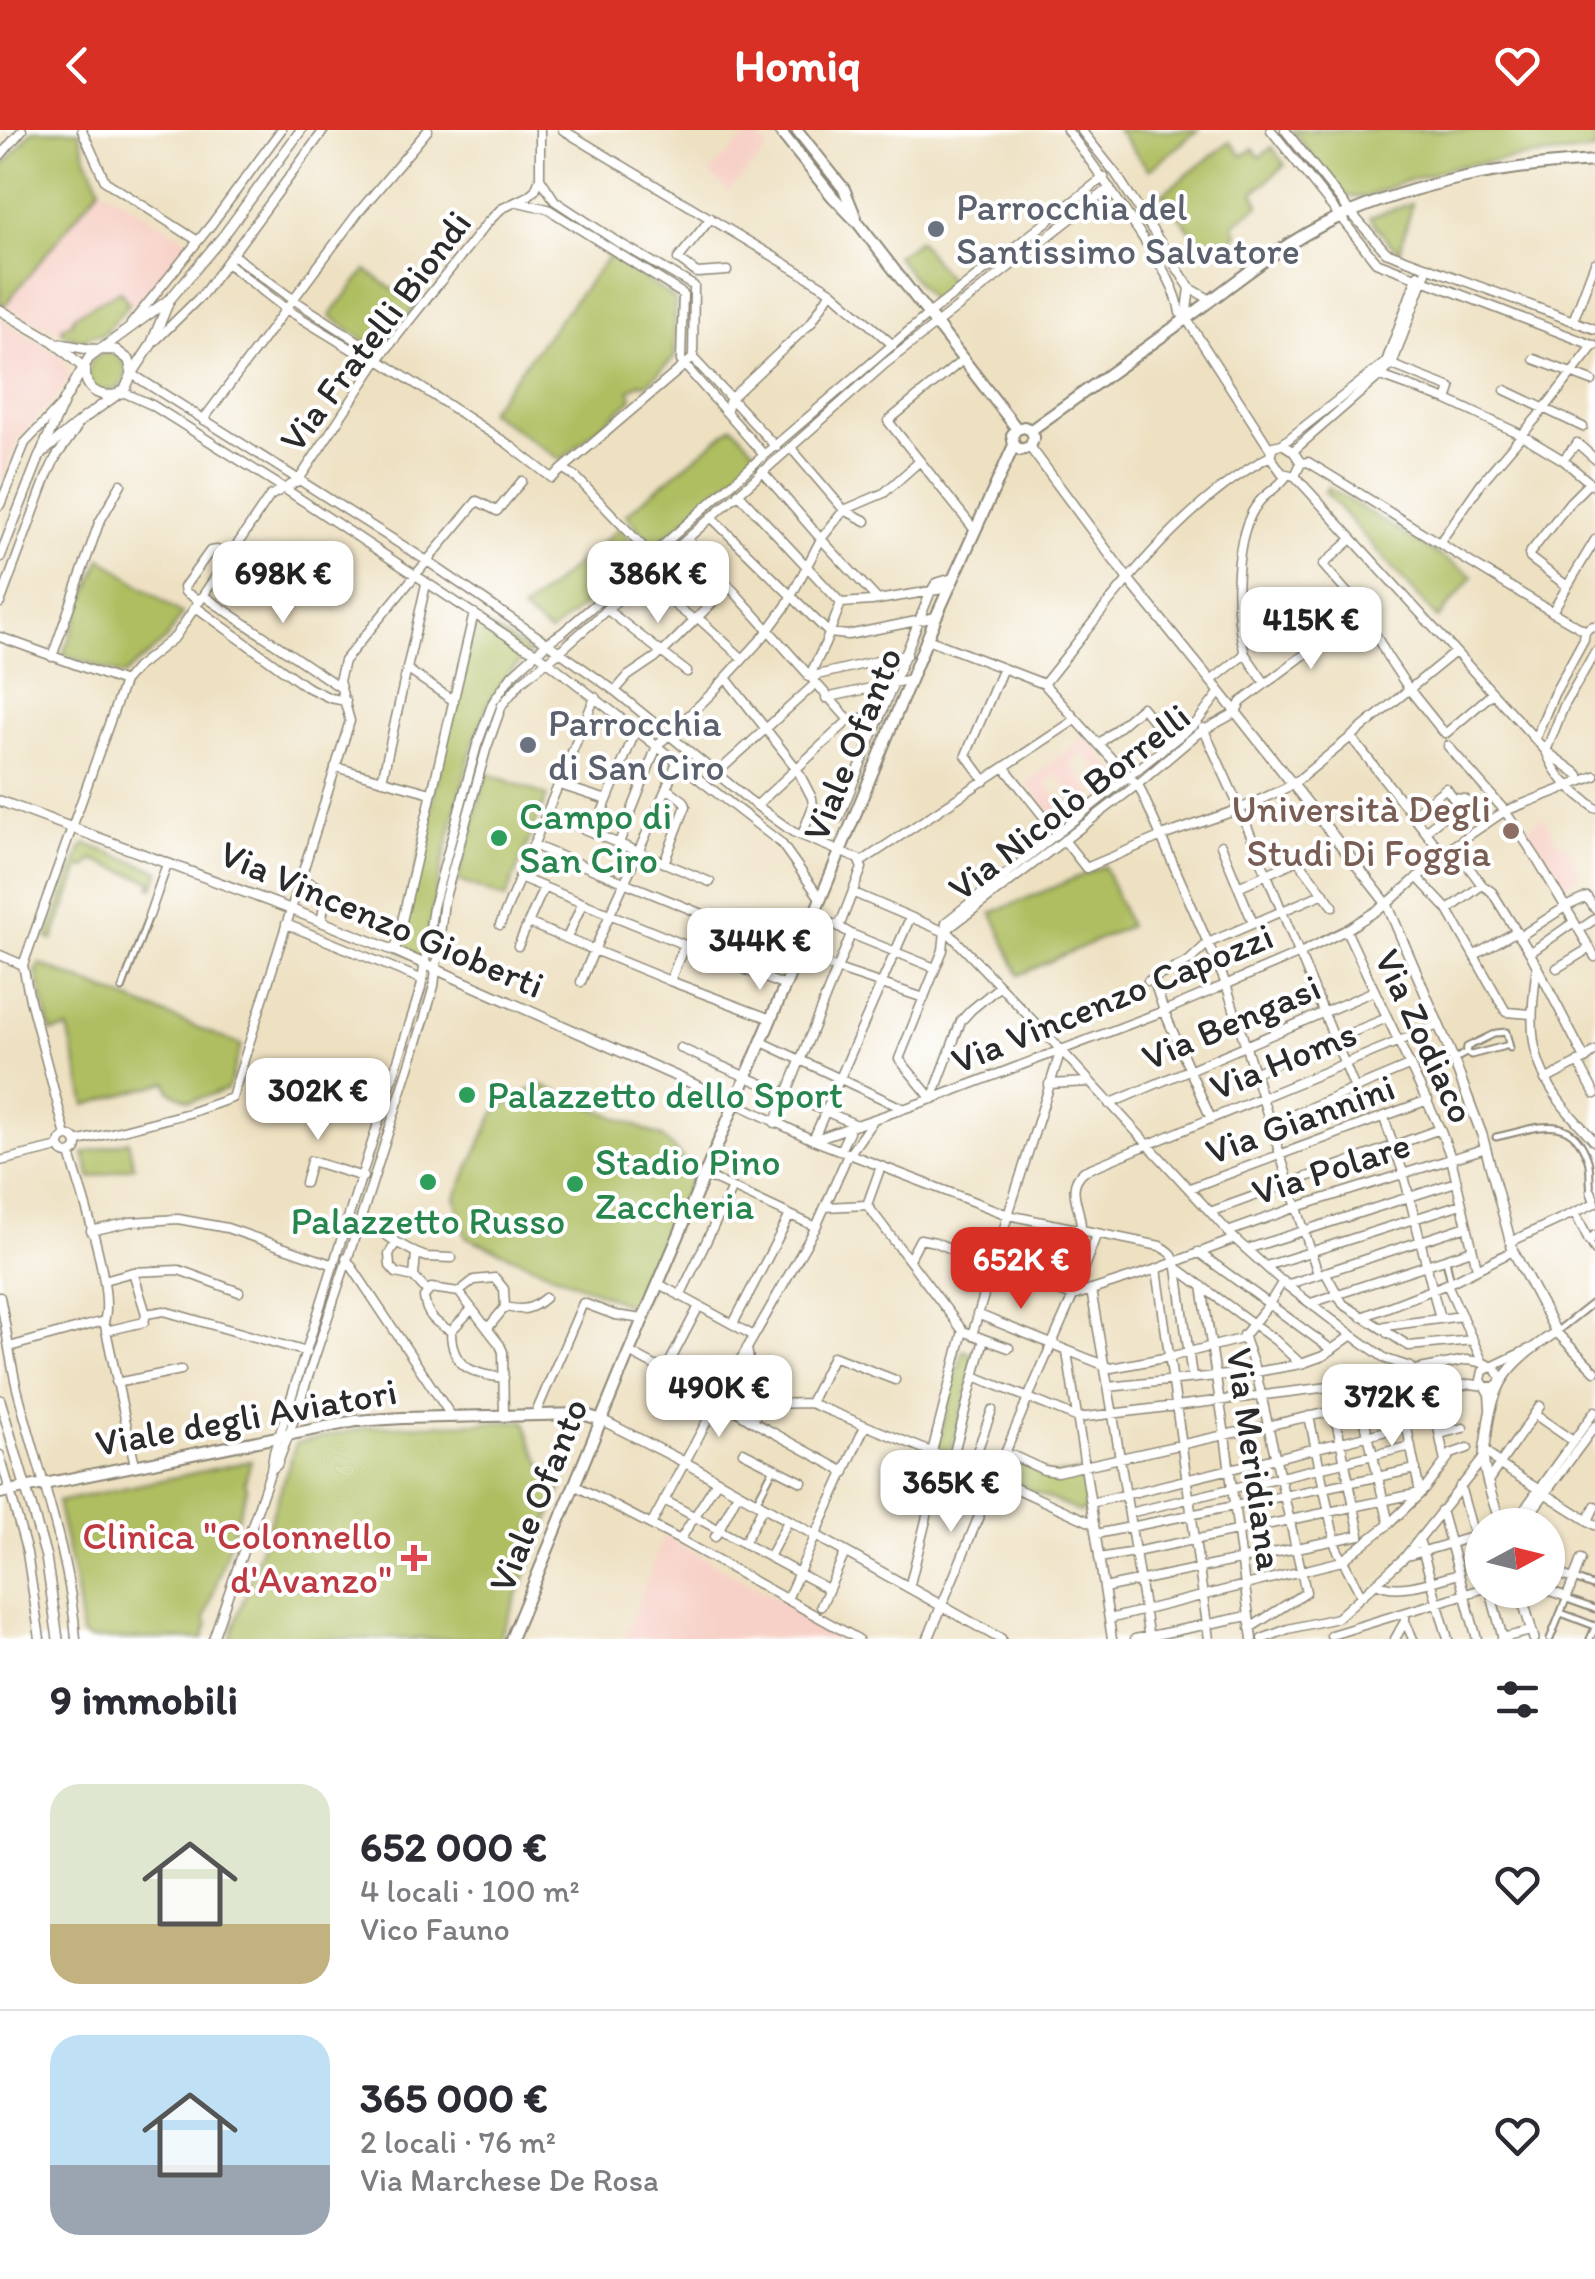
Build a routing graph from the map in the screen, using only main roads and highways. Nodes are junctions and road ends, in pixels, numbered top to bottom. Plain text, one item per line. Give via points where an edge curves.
1 (779, 130) edge
2 (798, 130) edge
3 (1595, 161) edge
4 (858, 223) junction
5 (1017, 429) junction
6 (1031, 430) junction
7 (1014, 446) junction
8 (602, 1420) junction
9 (5, 1492) edge
10 (510, 1639) edge

1 - 4 main road
2 - 4 main road via 844,189
3 - 6 main road via 1473,174 1345,215 1277,252
4 - 5 main road
5 - 6 main road
5 - 7 main road
6 - 7 main road via 1030,447
7 - 8 main road, Viale Ofanto via 936,617
8 - 9 main road, Viale degli Aviatori via 582,1414 356,1421
8 - 10 main road, Viale Ofanto

